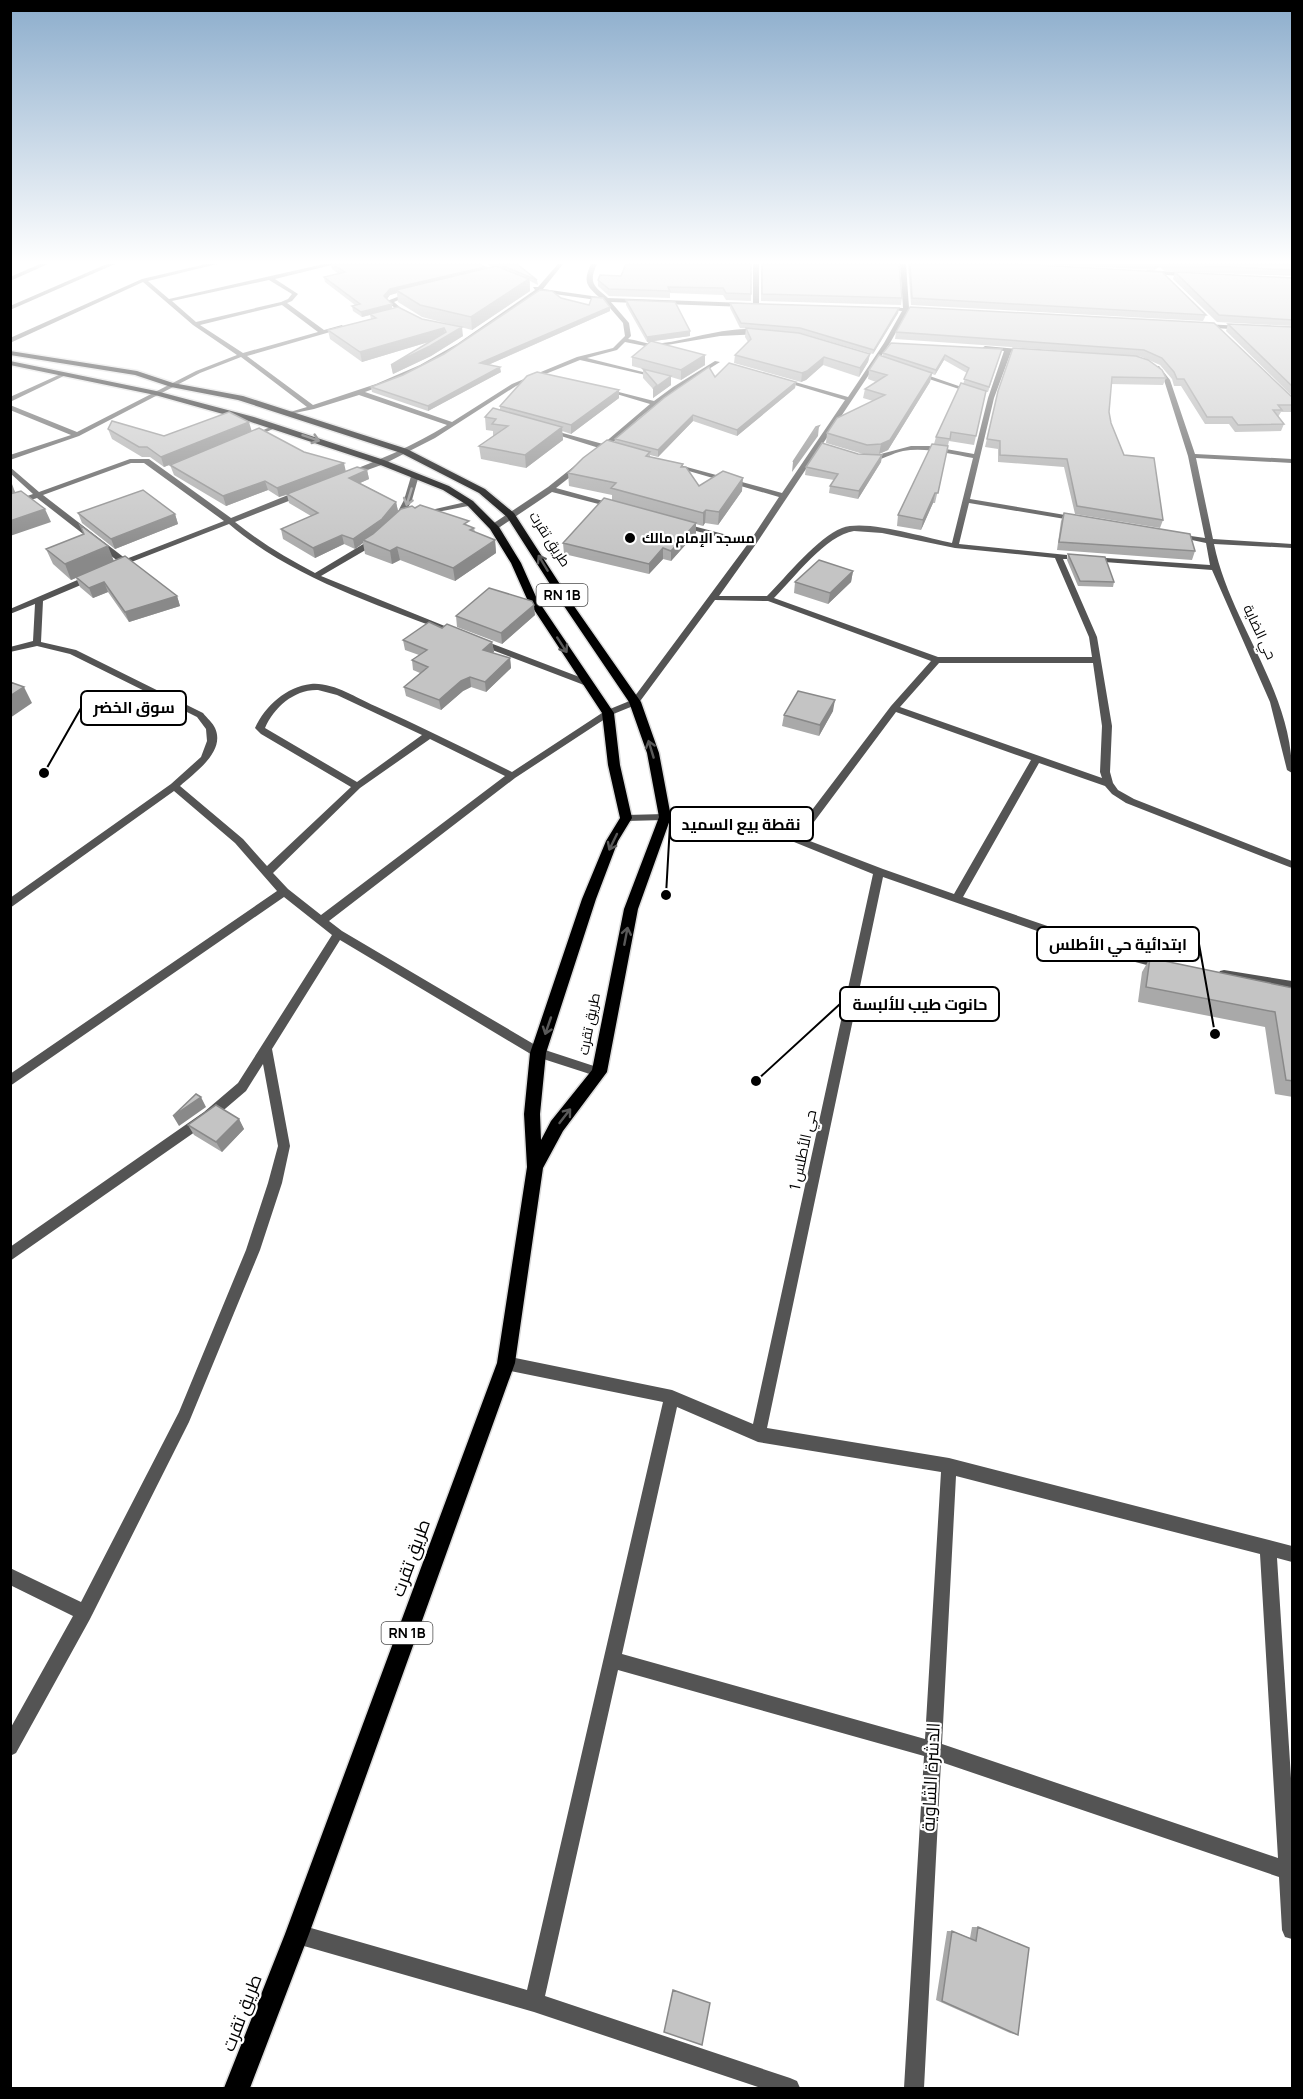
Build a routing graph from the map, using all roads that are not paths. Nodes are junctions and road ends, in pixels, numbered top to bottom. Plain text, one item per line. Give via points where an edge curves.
1 (72, 362) edge
2 (226, 362) edge
3 (251, 362) edge
4 (428, 362) edge
5 (568, 362) edge
6 (595, 362) edge
7 (717, 362) joint
8 (874, 362) edge
9 (882, 362) edge
10 (1004, 362) edge
11 (1149, 362) edge
12 (10, 363) edge
13 (886, 363) edge
14 (728, 365) edge
15 (907, 370) edge
16 (540, 372) junction
17 (65, 374) junction
18 (552, 375) edge
19 (772, 378) edge
20 (682, 384) junction
21 (171, 385) junction
22 (598, 387) edge
23 (358, 392) junction
24 (156, 393) junction
25 (991, 398) junction
26 (849, 399) junction
27 (10, 400) edge
28 (656, 403) junction
29 (10, 406) edge
30 (312, 408) junction
31 (473, 411) junction
32 (292, 413) junction
33 (484, 414) edge
34 (452, 424) junction
35 (277, 426) junction
36 (539, 429) edge
37 (77, 435) junction
38 (246, 439) edge
39 (606, 447) junction
40 (404, 451) junction
41 (628, 453) edge
42 (596, 454) edge
43 (976, 456) junction
44 (1192, 456) junction
45 (854, 457) edge
46 (10, 458) edge
47 (587, 461) edge
48 (1293, 461) edge
49 (381, 462) junction
50 (661, 462) edge
51 (10, 469) edge
52 (174, 469) edge
53 (164, 473) junction
54 (415, 475) junction
55 (340, 477) edge
56 (551, 489) junction
57 (308, 490) edge
58 (38, 495) junction
59 (784, 496) junction
60 (965, 500) junction
61 (470, 503) junction
62 (10, 505) edge
63 (629, 510) edge
64 (511, 515) junction
65 (400, 518) junction
66 (1082, 519) edge
67 (230, 521) junction
68 (674, 522) edge
69 (392, 525) edge
70 (494, 526) junction
71 (384, 532) edge
72 (1164, 533) edge
73 (1210, 541) junction
74 (752, 544) junction
75 (956, 546) junction
76 (1293, 546) edge
77 (1058, 556) junction
78 (1069, 557) edge
79 (1080, 558) edge
80 (124, 562) junction
81 (1215, 568) junction
82 (315, 576) junction
83 (714, 598) junction
84 (769, 599) junction
85 (39, 601) junction
86 (10, 612) edge
87 (37, 643) junction
88 (11, 651) edge
89 (937, 660) junction
90 (1097, 660) junction
91 (586, 683) junction
92 (635, 702) junction
93 (894, 708) junction
94 (608, 713) junction
95 (430, 734) junction
96 (1037, 758) junction
97 (1293, 770) edge
98 (512, 776) junction
99 (1108, 784) junction
100 (174, 786) junction
101 (357, 786) junction
102 (626, 818) junction
103 (665, 818) junction
104 (796, 839) junction
105 (1293, 865) edge
106 (268, 872) junction
107 (879, 872) junction
108 (284, 892) junction
109 (956, 899) junction
110 (10, 904) edge
111 (321, 921) junction
112 (338, 934) junction
113 (1170, 966) edge
114 (1215, 973) edge
115 (1293, 985) edge
116 (266, 1047) junction
117 (538, 1053) junction
118 (599, 1072) junction
119 (10, 1081) edge
120 (536, 1167) junction
121 (10, 1255) edge
122 (506, 1363) junction
123 (672, 1397) junction
124 (758, 1434) junction
125 (949, 1466) junction
126 (1268, 1549) junction
127 (1293, 1554) edge
128 (10, 1576) edge
129 (84, 1614) junction
130 (612, 1660) junction
131 (10, 1747) edge
132 (933, 1750) junction
133 (1288, 1871) junction
134 (1293, 1930) edge
135 (297, 1934) junction
136 (534, 2002) junction
137 (237, 2088) edge
138 (790, 2088) edge
139 (914, 2088) edge

1 - 21 main road, طريق تقرت / RN 1B via 137,373
2 - 21 street
3 - 30 street
4 - 23 street
5 - 16 street
6 - 20 street
7 - 14 street
7 - 20 street
8 - 26 street
9 - 13 street
10 - 25 street
11 - 44 street, حي الضاية via 1167,380
12 - 17 main road, RN 1B
15 - 25 street
16 - 18 street
16 - 31 street
17 - 24 main road, RN 1B
17 - 27 street
19 - 26 street
20 - 28 street
21 - 24 street
21 - 32 main road, طريق تقرت / RN 1B
22 - 28 street
23 - 30 street
23 - 34 street
24 - 35 main road, RN 1B
24 - 37 street
25 - 43 street
26 - 59 street via 823,446
28 - 39 street
29 - 37 street
30 - 32 street
31 - 33 street
31 - 34 street
32 - 40 main road, طريق تقرت / RN 1B
34 - 40 street
35 - 38 street
35 -> 49 main road, RN 1B
36 - 39 street
37 - 46 street
39 - 41 street
39 - 42 street
40 - 49 street
40 - 64 main road, طريق تقرت / RN 1B via 482,491
43 - 45 street via 911,447 873,460
43 - 60 street
44 - 48 street
44 - 73 street, حي الضاية
47 - 56 street
49 - 54 main road, RN 1B
49 - 55 street
50 - 59 street
51 - 58 street
52 - 53 street
53 - 58 street via 146,461 130,461
53 - 67 street
54 - 61 main road, RN 1B
54 -> 65 street
56 - 63 street
56 - 64 street
57 - 67 street
58 - 62 street
58 - 80 street
59 - 74 street
60 - 66 street
60 - 75 street
61 - 65 street
61 - 70 main road, RN 1B
64 - 70 street
92 -> 64 main road, طريق تقرت / RN 1B
65 - 69 street
67 - 80 street
67 - 82 street via 283,560
68 - 74 street
70 -> 91 main road, RN 1B via 532,599
71 - 82 street
72 - 73 street
73 - 76 street
73 - 81 street, حي الضاية
74 - 83 street
75 - 77 street
75 - 84 street via 867,529 847,529 819,550
77 - 78 street
77 - 90 street via 1093,637
79 - 81 street
80 - 85 street
81 - 97 street, حي الضاية via 1275,702
82 - 91 street
83 - 84 street
83 - 92 street
84 - 89 street
85 - 86 street
85 - 87 street
87 - 88 street
87 - 100 street via 73,652 200,715 212,729 212,741 205,758
89 - 90 street
89 - 93 street
90 - 99 street via 1107,726
91 - 94 main road, RN 1B
92 - 94 street
103 -> 92 main road, طريق تقرت / RN 1B via 653,753
93 - 96 street
93 - 104 street
94 - 98 street
94 - 102 main road, RN 1B
95 - 98 street
95 - 101 street
95 - 101 street via 324,688 298,690 263,718 260,728 264,732
96 - 99 street
96 - 109 street
98 - 111 street
99 - 105 street via 1130,801
100 - 106 street via 239,841
100 - 110 street
101 - 106 street
102 - 103 street
102 -> 117 main road, طريق تقرت / RN 1B via 612,841 589,899
103 - 104 street
118 -> 103 main road, طريق تقرت / RN 1B via 631,909
104 - 107 street
106 - 108 street
107 - 109 street
107 - 124 street, حي الأطلس 1
108 - 111 street
108 - 119 street
109 - 113 street via 1101,949
111 - 112 street
112 - 116 street
112 - 117 street
114 - 115 street
116 - 121 street via 242,1086 208,1116
116 - 129 street via 284,1146 275,1183 253,1250 184,1417
117 - 118 street
117 - 120 main road, طريق تقرت / RN 1B via 532,1114
120 -> 118 main road, طريق تقرت / RN 1B via 557,1126
120 - 122 main road, طريق تقرت / RN 1B
122 - 123 street
122 - 135 main road, طريق تقرت / RN 1B
123 - 124 street
123 - 130 street
124 - 125 street
125 - 126 street
125 - 132 street, الدشرة الشاوية
126 - 127 street
126 - 133 street
128 - 129 street
129 - 131 street
130 - 132 street
130 - 136 street
132 - 133 street
132 - 139 street, الدشرة الشاوية
133 - 134 street
135 - 136 street
135 - 137 main road, طريق تقرت / RN 1B
136 - 138 street

